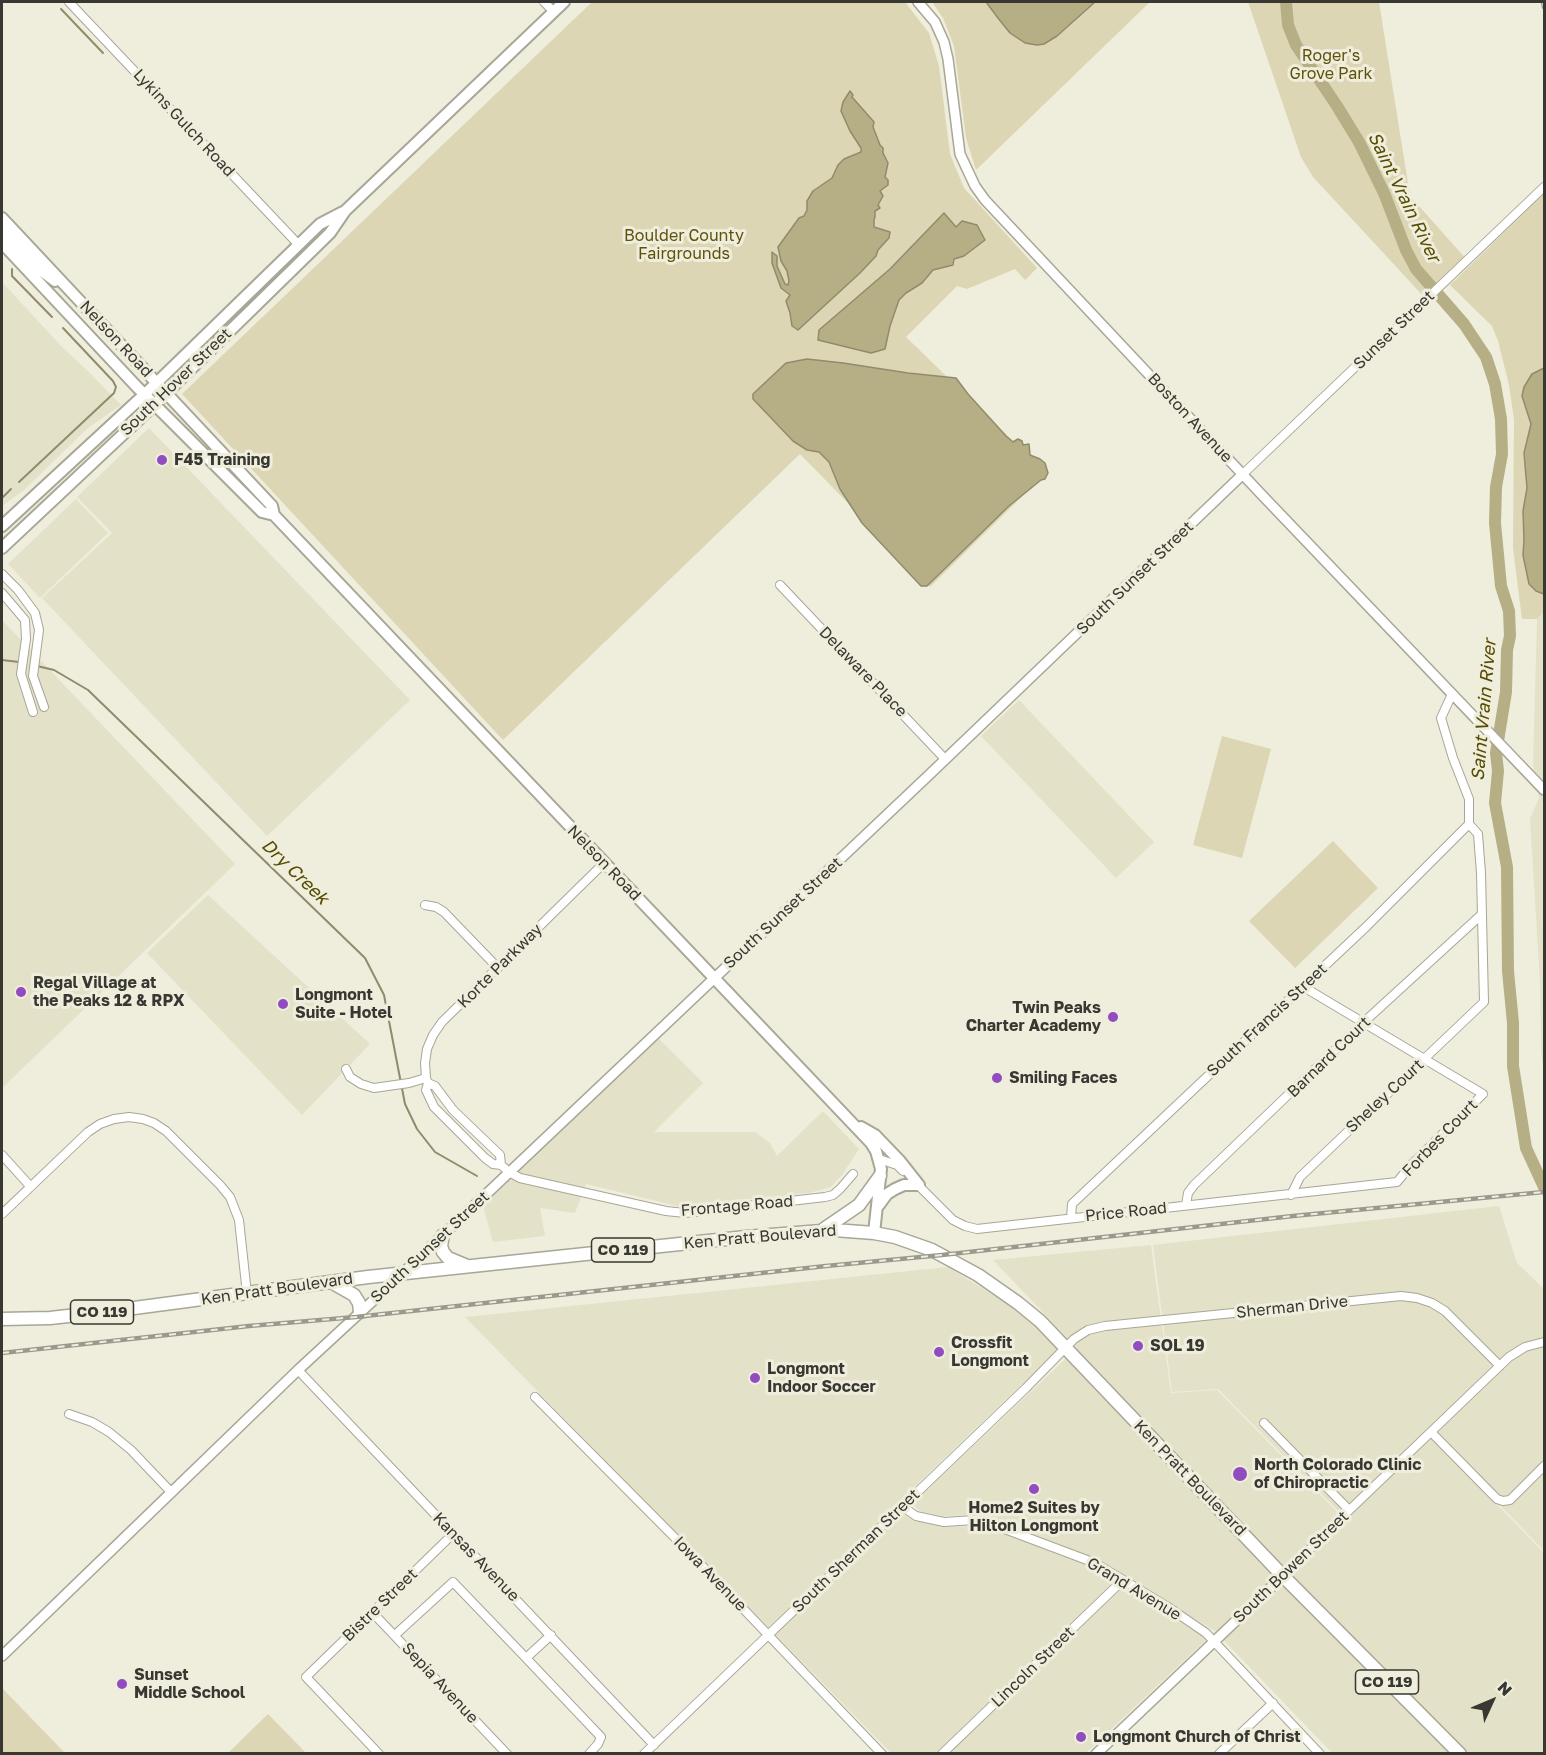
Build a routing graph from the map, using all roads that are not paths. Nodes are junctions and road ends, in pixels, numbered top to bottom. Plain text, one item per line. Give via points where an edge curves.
1 (69, 2) edge
2 (544, 2) edge
3 (564, 2) edge
4 (918, 2) edge
5 (554, 11) junction
6 (1545, 187) edge
7 (345, 211) junction
8 (2, 218) edge
9 (2, 231) edge
10 (2, 243) edge
11 (298, 244) junction
12 (308, 255) junction
13 (66, 286) junction
14 (157, 382) junction
15 (166, 392) junction
16 (145, 394) junction
17 (155, 404) junction
18 (1243, 474) junction
19 (274, 515) junction
20 (2, 526) edge
21 (2, 548) edge
22 (2, 574) edge
23 (780, 585) dead end
24 (2, 593) edge
25 (1452, 694) junction
26 (44, 707) dead end
27 (33, 712) dead end
28 (945, 759) junction
29 (1545, 790) edge
30 (1469, 824) junction
31 (604, 863) junction
32 (425, 904) dead end
33 (1481, 915) junction
34 (498, 968) junction
35 (714, 978) junction
36 (1302, 986) junction
37 (1364, 1022) junction
38 (1425, 1059) junction
39 (346, 1069) dead end
40 (427, 1080) junction
41 (851, 1121) junction
42 (2, 1155) edge
43 (879, 1159) junction
44 (501, 1165) junction
45 (509, 1172) junction
46 (853, 1174) dead end
47 (880, 1176) junction
48 (1397, 1182) joint
49 (920, 1185) junction
50 (30, 1186) junction
51 (1291, 1195) junction
52 (1186, 1205) junction
53 (877, 1208) junction
54 (2, 1214) edge
55 (1071, 1218) junction
56 (823, 1230) junction
57 (874, 1233) junction
58 (443, 1235) junction
59 (469, 1267) junction
60 (403, 1273) junction
61 (330, 1282) junction
62 (247, 1294) junction
63 (360, 1312) junction
64 (2, 1319) edge
65 (348, 1324) dead end
66 (1545, 1342) edge
67 (1066, 1348) junction
68 (320, 1349) junction
69 (1500, 1366) junction
70 (298, 1370) junction
71 (535, 1397) dead end
72 (69, 1414) dead end
73 (1264, 1423) dead end
74 (1431, 1431) junction
75 (1545, 1466) edge
76 (171, 1492) junction
77 (903, 1507) junction
78 (1348, 1510) junction
79 (454, 1533) junction
80 (1283, 1576) junction
81 (1123, 1580) junction
82 (372, 1612) junction
83 (769, 1634) junction
84 (395, 1635) junction
85 (551, 1635) junction
86 (1214, 1641) junction
87 (2, 1656) edge
88 (526, 1658) junction
89 (1273, 1703) junction
90 (654, 1745) junction
91 (379, 1754) edge
92 (507, 1754) edge
93 (589, 1754) edge
94 (644, 1754) edge
95 (882, 1754) edge
96 (942, 1754) edge
97 (1096, 1754) edge
98 (1219, 1754) edge
99 (1320, 1754) edge
100 (1460, 1754) edge

1 - 11 street, Lykins Gulch Road
2 - 5 street
3 - 5 main road, South Hover Street
4 - 18 street, Boston Avenue via 935,22 944,42 960,154 975,186
5 - 7 main road, South Hover Street
6 - 18 street, Sunset Street
7 - 11 main road, South Hover Street via 320,224
7 - 12 main road, South Hover Street via 330,234
8 - 13 main road, Nelson Road
9 - 13 main road via 42,272
10 - 16 main road, Nelson Road
11 - 12 main road
11 - 14 main road, South Hover Street
12 - 15 main road, South Hover Street
13 - 14 main road, Nelson Road
14 - 15 main road, Nelson Road
14 - 16 main road, South Hover Street
15 - 17 main road, South Hover Street
15 - 19 main road, Nelson Road via 272,506
16 - 17 main road, Nelson Road
16 - 20 main road, South Hover Street
17 - 19 main road, Nelson Road via 262,512
17 - 21 main road, South Hover Street
18 - 25 street, Boston Avenue
18 - 28 street, South Sunset Street
19 - 31 main road, Nelson Road
22 - 26 street via 35,613 39,630 33,675
23 - 28 street, Delaware Place
24 - 27 street via 25,620 21,674
25 - 29 street, Boston Avenue
25 - 30 street via 1441,718 1469,799
28 - 35 street, South Sunset Street
30 - 33 street via 1478,834
30 - 36 street, South Francis Street
31 - 34 street, Korte Parkway
31 - 35 main road, Nelson Road
32 - 34 street via 444,912
33 - 37 street, Barnard Court
33 - 38 street, Sheley Court via 1484,1002
34 - 40 street, Korte Parkway via 433,1035 425,1063
35 - 41 main road, Nelson Road
35 - 45 street, South Sunset Street
36 - 37 street
36 - 55 street, South Francis Street via 1072,1204
37 - 38 street
37 - 52 street, Barnard Court via 1194,1185
38 - 48 street, Forbes Court via 1483,1094
38 - 51 street, Sheley Court via 1300,1177
39 - 40 street via 350,1077 374,1088
40 - 44 street, Korte Parkway via 500,1155
40 - 44 street, Korte Parkway via 426,1090 434,1107 485,1158
41 - 43 main road, Nelson Road via 871,1143
41 - 49 main road via 875,1135
42 - 50 street
43 - 47 main road, Nelson Road
43 - 49 street, Price Road via 897,1165
44 - 45 street, Korte Parkway
45 - 46 street, Frontage Road via 539,1183 685,1213 825,1197 833,1195
45 - 58 street, South Sunset Street
47 - 53 main road, Nelson Road
47 - 56 highway via 859,1205
48 - 51 street, Price Road
49 - 53 main road via 895,1189
49 - 55 street, Price Road via 953,1220 971,1228
50 - 54 street
50 - 62 street via 100,1124 129,1117 154,1123 230,1197 239,1220
51 - 52 street, Price Road
52 - 55 street, Price Road
53 - 57 main road, Nelson Road
56 - 57 highway, Ken Pratt Boulevard / CO 119
56 - 59 highway, Ken Pratt Boulevard / CO 119
57 - 67 highway, Ken Pratt Boulevard / CO 119 via 914,1242 978,1275 1018,1303
58 - 59 highway via 443,1252
58 - 60 street, South Sunset Street
59 - 60 highway, Ken Pratt Boulevard / CO 119
60 - 61 highway, Ken Pratt Boulevard / CO 119
60 - 63 street, South Sunset Street
61 - 62 highway, Ken Pratt Boulevard / CO 119
61 - 63 highway via 354,1295
62 - 64 highway, Ken Pratt Boulevard / CO 119 via 50,1318
63 - 68 street, South Sunset Street
65 - 68 street, South Sunset Street
66 - 69 street, South Bowen Street via 1515,1352
67 - 69 street, Sherman Drive via 1088,1330 1105,1326 1401,1296 1432,1303 1445,1311
67 - 77 street, South Sherman Street
67 - 80 highway, Ken Pratt Boulevard / CO 119
68 - 70 street, South Sunset Street
69 - 74 street, South Bowen Street
70 - 76 street, South Sunset Street
70 - 79 street, Kansas Avenue
71 - 83 street, Iowa Avenue
72 - 76 street via 109,1432 132,1450
73 - 78 street
74 - 75 street via 1503,1501 1509,1500
74 - 78 street, South Bowen Street
76 - 87 street, South Sunset Street
77 - 81 street, Grand Avenue via 916,1516 944,1522 987,1522 1095,1563
77 - 83 street, South Sherman Street
78 - 80 street, South Bowen Street
79 - 82 street, Bistre Street
79 - 85 street, Kansas Avenue
80 - 86 street, South Bowen Street
80 - 100 highway, Ken Pratt Boulevard / CO 119
81 - 86 street, Grand Avenue
81 - 96 street, Lincoln Street
82 - 84 street, Sepia Avenue
82 - 91 street, Bistre Street via 306,1677
83 - 90 street, South Sherman Street
83 - 95 street, Iowa Avenue
84 - 88 street via 453,1582
84 - 92 street, Sepia Avenue
85 - 88 street
85 - 90 street, Kansas Avenue
86 - 89 street, Grand Avenue
86 - 97 street, South Bowen Street
88 - 93 street via 601,1737
89 - 98 street
89 - 99 street, Grand Avenue
90 - 94 street, South Sherman Street

